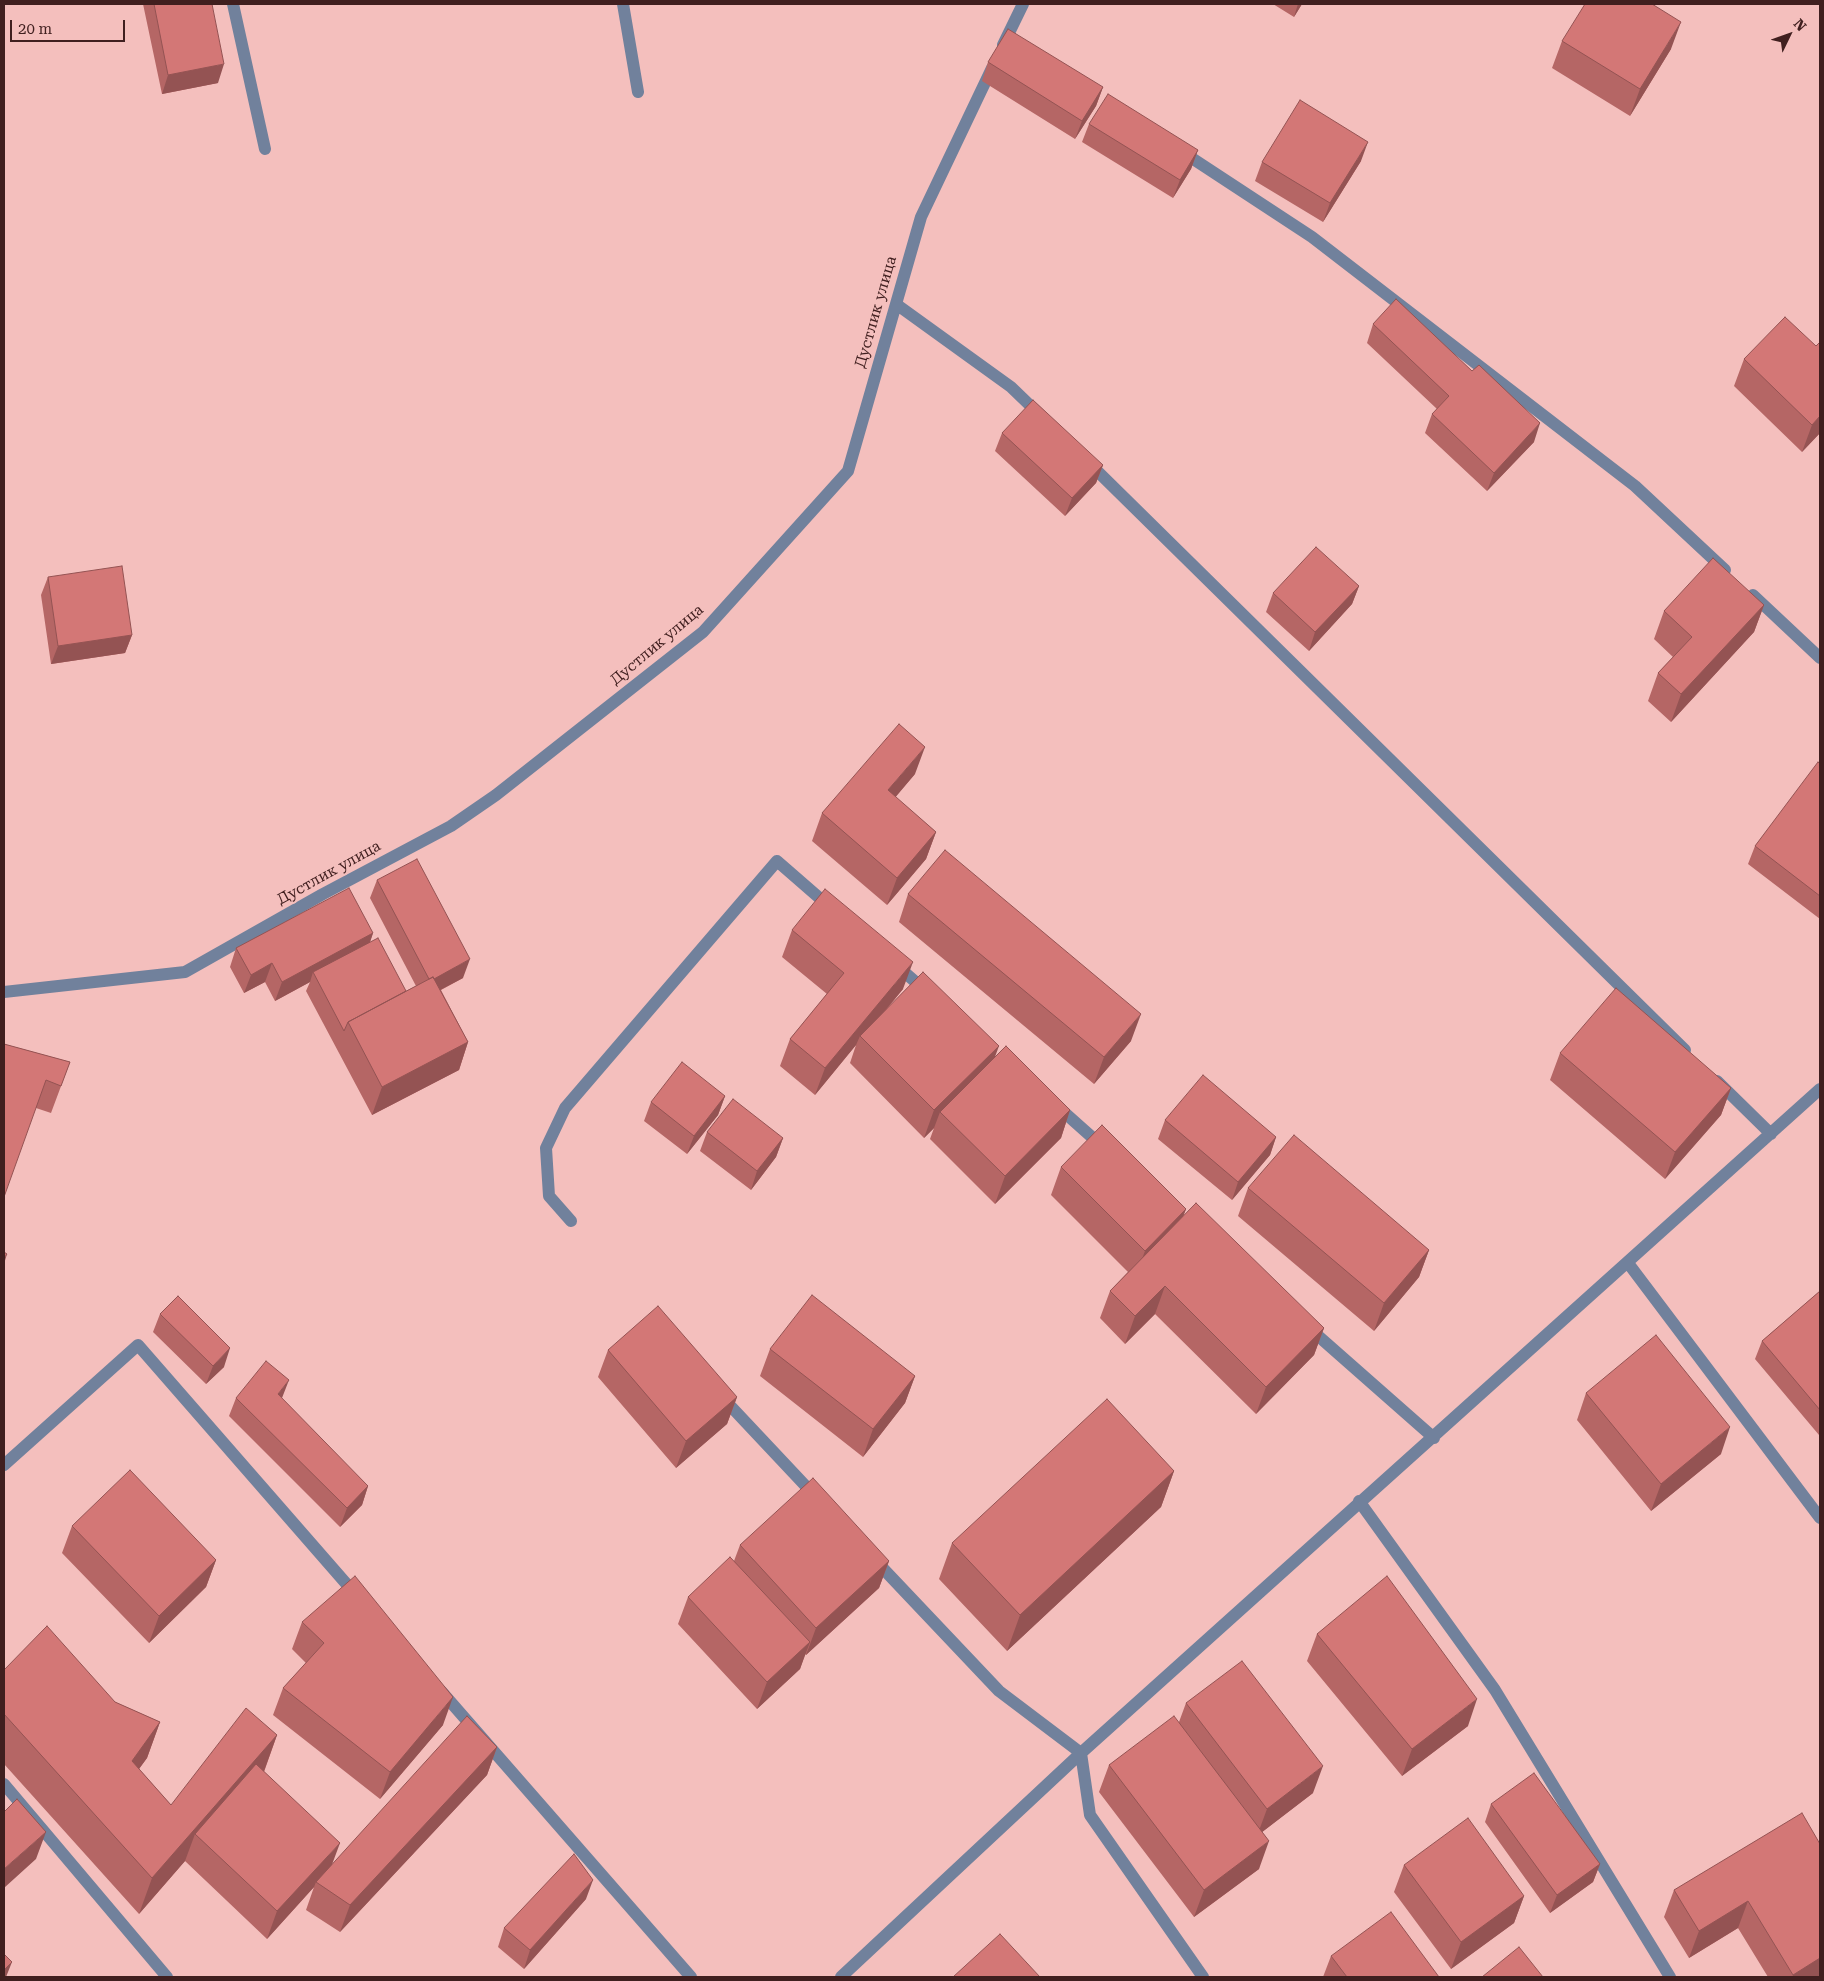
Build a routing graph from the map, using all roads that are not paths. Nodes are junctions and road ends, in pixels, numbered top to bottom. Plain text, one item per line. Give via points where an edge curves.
1 (233, 4) edge
2 (623, 4) edge
3 (1023, 4) edge
4 (638, 92) dead end
5 (1172, 145) edge
6 (265, 149) dead end
7 (896, 304) junction
8 (1047, 422) edge
9 (1075, 450) edge
10 (1820, 658) edge
11 (844, 920) edge
12 (882, 953) edge
13 (4, 992) edge
14 (934, 998) edge
15 (1693, 1057) edge
16 (1707, 1071) edge
17 (1820, 1089) edge
18 (1046, 1097) edge
19 (1771, 1134) junction
20 (1113, 1156) edge
21 (571, 1221) dead end
22 (1628, 1263) junction
23 (1300, 1320) edge
24 (713, 1387) edge
25 (1434, 1438) junction
26 (4, 1464) edge
27 (1359, 1501) junction
28 (822, 1503) edge
29 (1820, 1518) edge
30 (863, 1546) edge
31 (366, 1606) edge
32 (431, 1680) edge
33 (1081, 1753) junction
34 (4, 1784) edge
35 (167, 1977) edge
36 (691, 1977) edge
37 (841, 1977) edge
38 (1203, 1977) edge
39 (1670, 1977) edge

1 - 6 street
2 - 4 street
3 - 7 street, Дустлик улица via 1012,40 921,217
5 - 10 street via 1312,237 1628,480
7 - 8 street via 1011,387
7 - 13 street, Дустлик улица via 848,471 703,632 496,795 451,826 185,972
9 - 15 street
11 - 21 street via 777,861 565,1108 546,1148 547,1167 549,1196
12 - 14 street
16 - 19 street
17 - 19 street
18 - 20 street
19 - 22 street
22 - 25 street
22 - 29 street
23 - 25 street
24 - 28 street
25 - 27 street
26 - 31 street via 138,1345
27 - 33 street
27 - 39 street via 1496,1690
30 - 33 street via 1000,1691
32 - 36 street
33 - 37 street
33 - 38 street via 1090,1814
34 - 35 street

